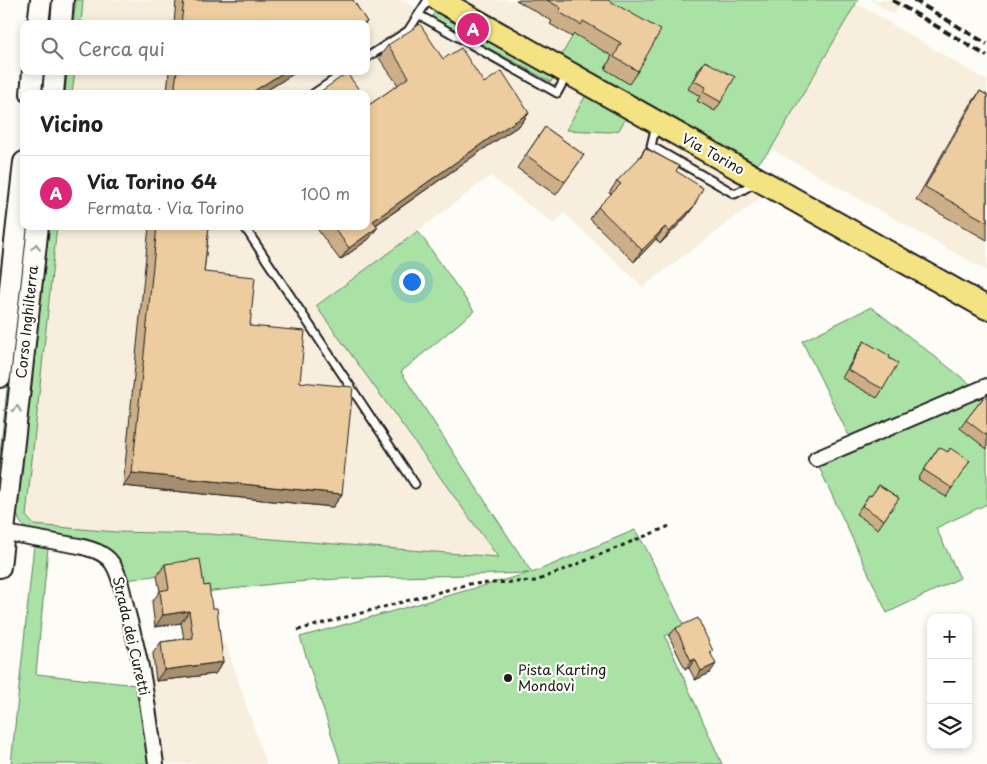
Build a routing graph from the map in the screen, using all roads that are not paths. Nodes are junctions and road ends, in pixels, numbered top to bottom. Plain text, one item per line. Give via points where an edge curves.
1 (40, 0) edge
2 (64, 0) edge
3 (428, 0) edge
4 (439, 0) edge
5 (419, 15) junction
6 (38, 20) edge
7 (62, 20) edge
8 (370, 55) edge
9 (569, 73) junction
10 (33, 75) edge
11 (55, 75) edge
12 (341, 75) edge
13 (31, 90) edge
14 (54, 90) edge
15 (319, 90) edge
16 (20, 198) edge
17 (38, 230) edge
18 (247, 230) edge
19 (987, 308) edge
20 (0, 377) edge
21 (987, 386) edge
22 (816, 459) dead end
23 (415, 484) dead end
24 (2, 533) edge
25 (0, 567) edge
26 (156, 764) edge

1 - 6 street
2 - 7 street
3 - 5 lane
4 - 9 main road, Via Torino
5 - 8 lane via 408,31
5 - 9 lane via 557,93
9 - 19 main road, Via Torino
10 - 13 street
11 - 14 street
12 - 15 lane
16 - 20 street, Corso Inghilterra
24 -> 17 street, Corso Inghilterra
18 - 23 lane
21 - 22 street
24 - 25 street, Corso Inghilterra
24 - 26 street, Strada dei Curetti via 91,549 112,563 119,578 138,654

